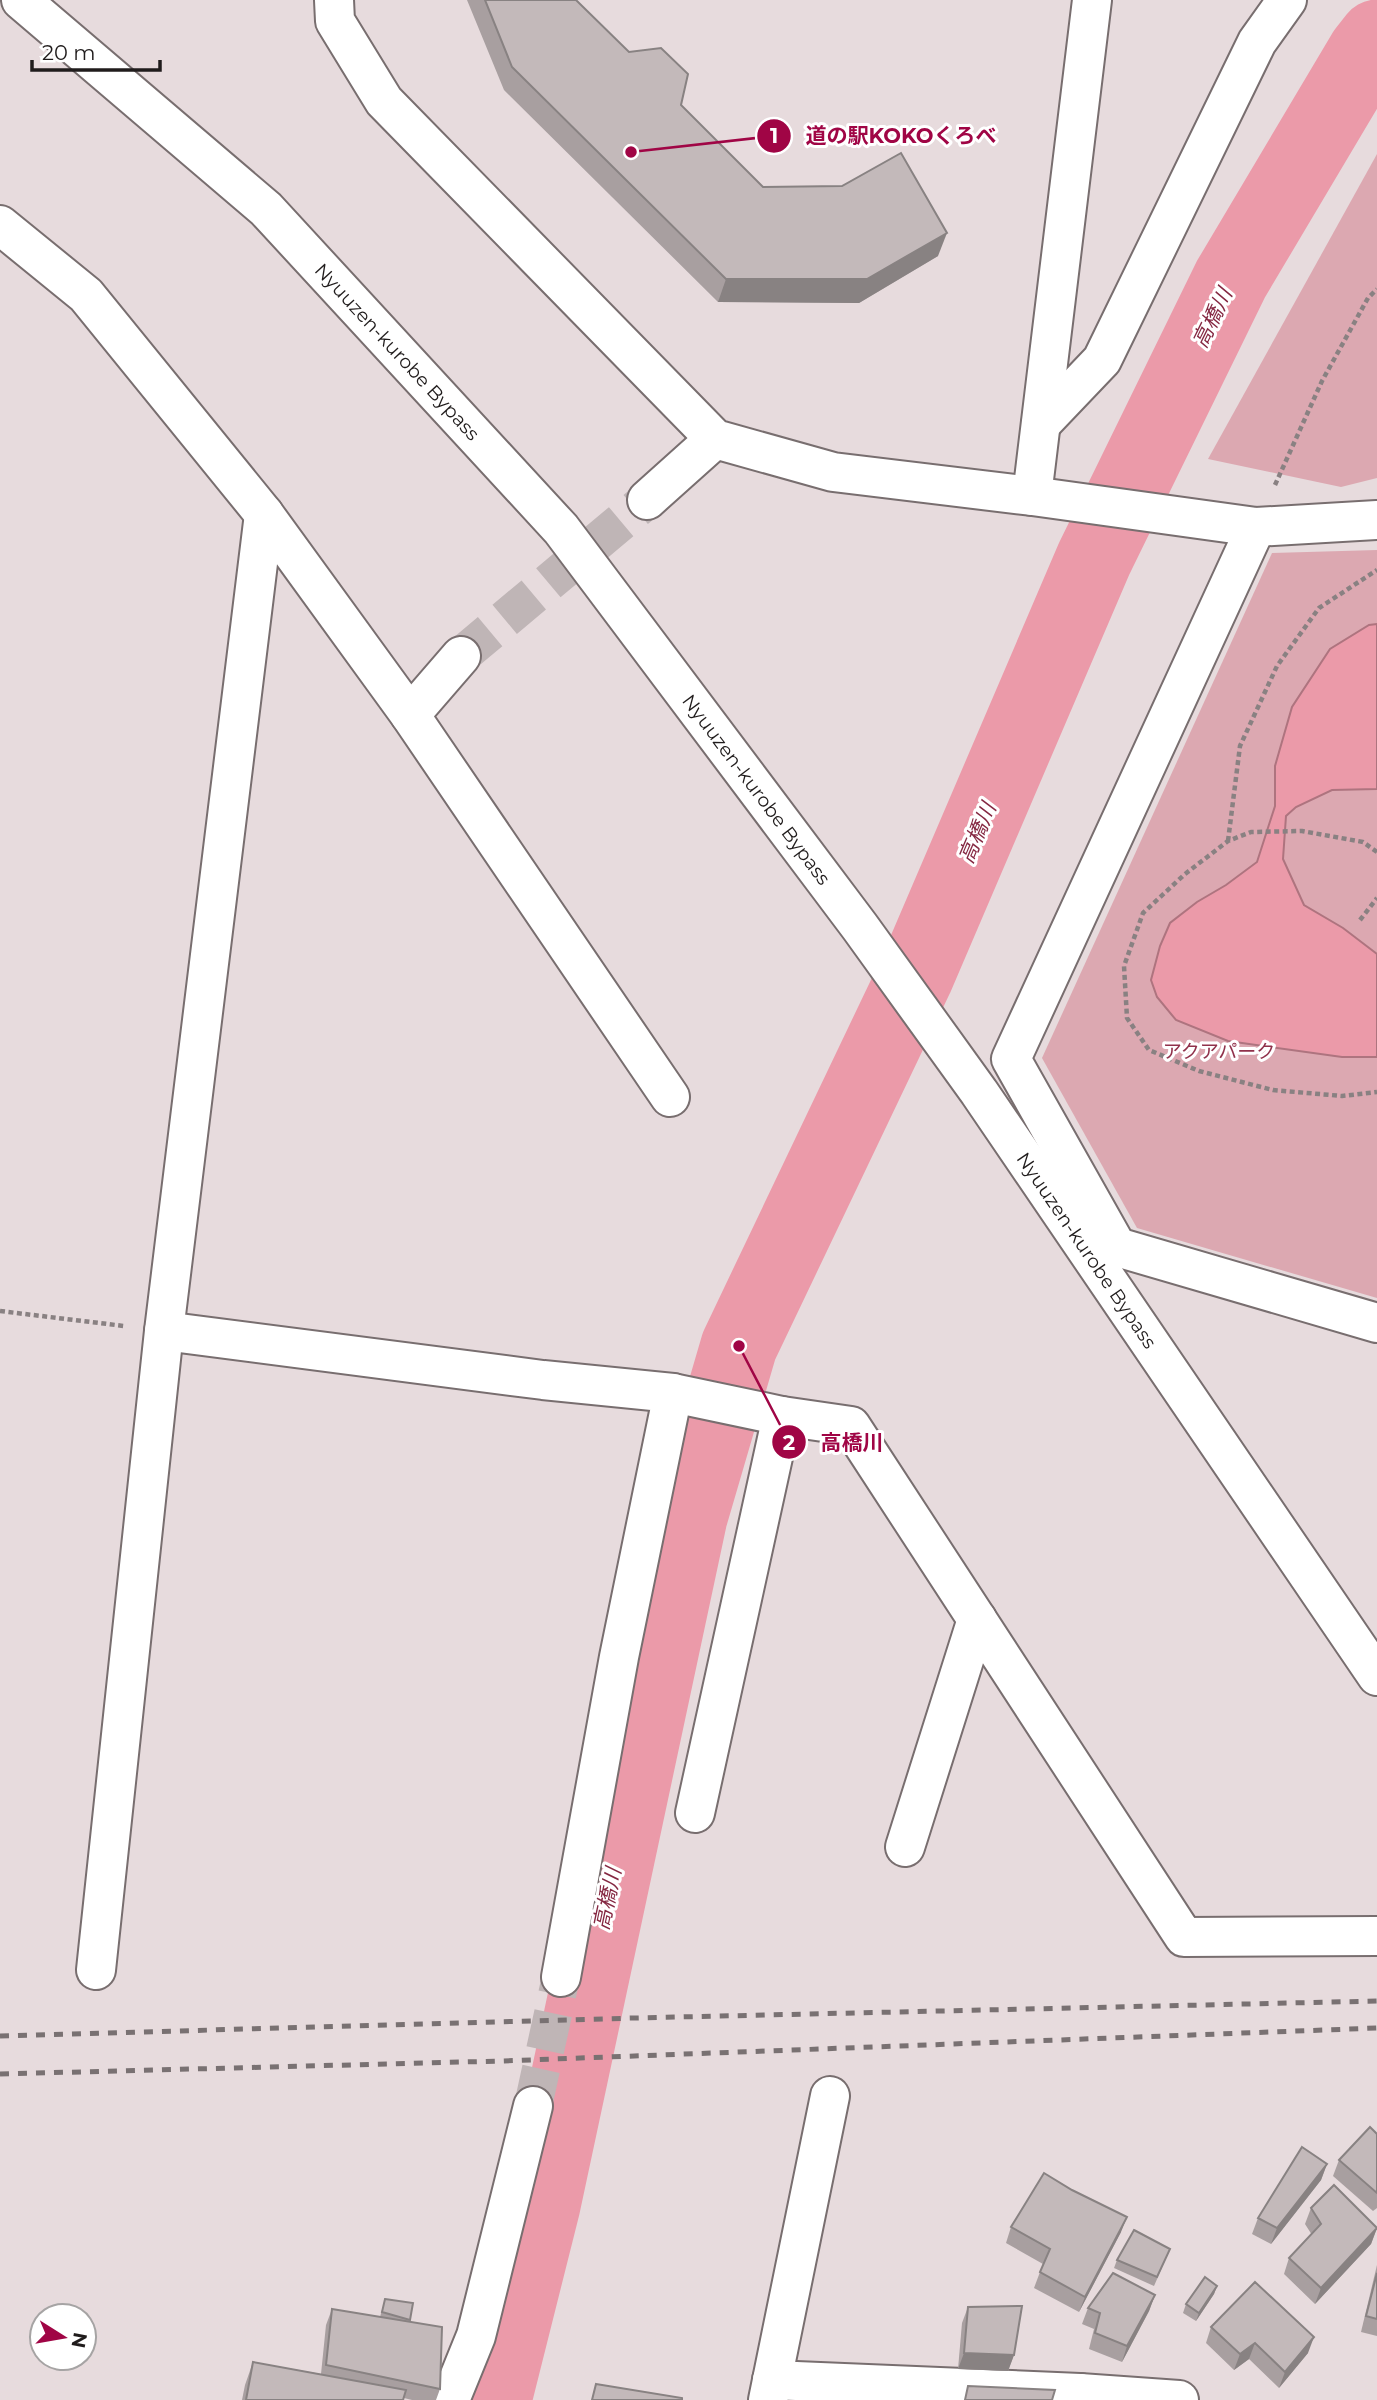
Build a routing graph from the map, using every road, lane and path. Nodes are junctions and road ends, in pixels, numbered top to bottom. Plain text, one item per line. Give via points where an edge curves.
1 (21, 0) edge
2 (334, 0) edge
3 (1092, 0) edge
4 (1287, 0) edge
5 (0, 225) edge
6 (1377, 289) edge
7 (1041, 424) junction
8 (715, 439) junction
9 (1032, 496) junction
10 (647, 500) tunnel mouth
11 (264, 514) junction
12 (1377, 520) edge
13 (1239, 525) junction
14 (1377, 570) edge
15 (461, 656) tunnel mouth
16 (410, 715) junction
17 (1228, 841) junction
18 (1377, 852) edge
19 (1377, 898) edge
20 (1360, 920) dead end
21 (1377, 1092) edge
22 (670, 1097) dead end
23 (0, 1311) edge
24 (1377, 1323) edge
25 (164, 1331) junction
26 (673, 1393) junction
27 (782, 1416) junction
28 (977, 1619) junction
29 (1377, 1676) edge
30 (695, 1813) dead end
31 (905, 1846) dead end
32 (1377, 1936) edge
33 (96, 1970) dead end
34 (561, 1977) tunnel mouth
35 (830, 2096) dead end
36 (533, 2106) tunnel mouth
37 (770, 2390) edge
38 (1079, 2396) edge
39 (450, 2400) edge
40 (1178, 2400) edge

1 - 29 main road, Nyuuzen-kurobe Bypass via 266,209 561,529 979,1093
2 - 8 main road via 335,21 384,101
3 - 7 main road
4 - 7 main road via 1257,42 1102,360
5 - 11 main road via 86,295
6 - 13 path
7 - 9 main road
8 - 9 main road via 833,472
8 - 10 main road
9 - 13 main road
11 - 16 main road
11 - 25 main road
12 - 13 main road
13 - 24 main road via 1011,1059 1117,1247
14 - 17 path via 1319,608 1277,666 1240,746
15 - 16 main road
16 - 22 main road
17 - 18 path via 1251,832 1302,831 1363,842
17 - 21 path via 1143,913 1124,966 1128,1018 1149,1049 1199,1071 1273,1090 1342,1096
19 - 20 path
23 - 25 path
25 - 26 main road
25 - 33 main road
26 - 27 main road
26 - 34 main road
27 - 28 main road via 851,1426
27 - 30 main road
28 - 31 main road
28 - 32 main road via 1184,1937
35 - 37 main road
36 - 39 main road via 476,2336
37 - 38 main road
38 - 40 main road

